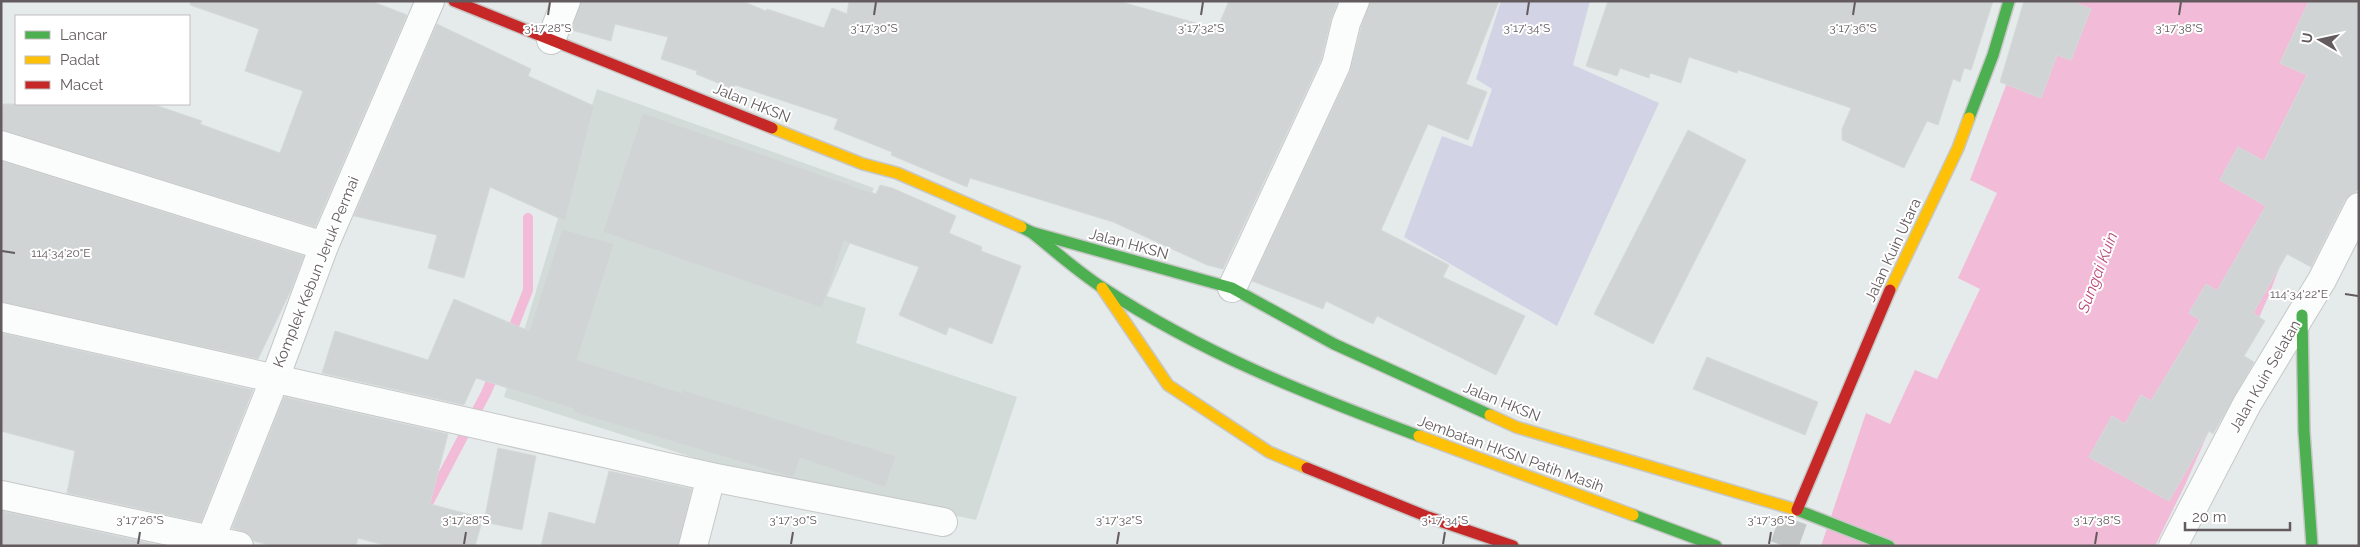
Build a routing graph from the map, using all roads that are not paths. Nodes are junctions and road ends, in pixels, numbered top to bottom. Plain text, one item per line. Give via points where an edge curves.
1 (430, 1) edge
2 (454, 1) edge
3 (566, 1) edge
4 (1355, 1) edge
5 (2009, 1) edge
6 (551, 40) junction
7 (1, 145) edge
8 (2359, 208) edge
9 (1031, 232) junction
10 (324, 246) junction
11 (1102, 288) junction
12 (1232, 288) junction
13 (2302, 315) junction
14 (1, 317) edge
15 (275, 378) junction
16 (711, 477) junction
17 (1, 495) edge
18 (1797, 510) junction
19 (943, 522) dead end
20 (209, 542) edge
21 (239, 546) edge
22 (693, 546) edge
23 (1513, 546) edge
24 (1716, 546) edge
25 (1889, 546) edge
26 (2172, 546) edge
27 (2312, 546) edge

1 - 10 street, Komplek Kebun Jeruk Permai
2 - 6 street, Jalan HKSN
3 - 6 street
4 - 12 street via 1336,65
5 - 18 street, Jalan Kuin Utara via 1993,56 1958,148 1897,274
6 - 9 street, Jalan HKSN via 863,164 896,173
7 - 10 street
8 - 13 street, Jalan Kuin Selatan
9 - 11 street
9 - 12 street, Jalan HKSN
10 - 15 street, Komplek Kebun Jeruk Permai
11 - 23 street via 1168,384 1269,452 1428,517
11 - 24 street, Jembatan HKSN Patih Masih via 1209,352 1296,390
12 - 18 street, Jalan HKSN via 1334,344 1516,427
13 - 26 street, Jalan Kuin Selatan via 2247,404
13 - 27 street via 2301,384
14 - 15 street
15 - 16 street
15 - 20 street, Komplek Kebun Jeruk Permai
16 - 19 street
16 - 22 street
17 - 20 street
18 - 25 street, Jalan HKSN
20 - 21 street

